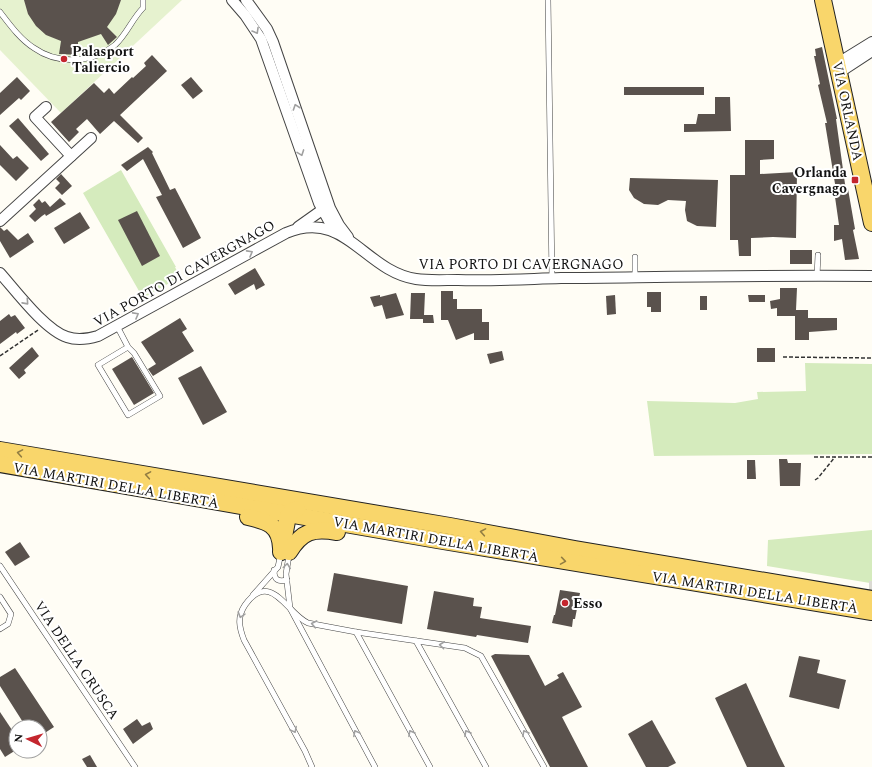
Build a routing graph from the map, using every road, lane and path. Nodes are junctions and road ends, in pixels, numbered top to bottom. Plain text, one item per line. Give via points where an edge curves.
1 (143, 0) edge
2 (232, 0) edge
3 (246, 0) edge
4 (548, 0) edge
5 (823, 0) edge
6 (0, 12) edge
7 (872, 42) edge
8 (872, 52) edge
9 (839, 68) junction
10 (46, 107) dead end
11 (91, 138) dead end
12 (71, 156) junction
13 (327, 197) junction
14 (322, 210) junction
15 (0, 221) edge
16 (872, 223) edge
17 (295, 229) junction
18 (335, 232) junction
19 (350, 241) junction
20 (818, 255) dead end
21 (635, 257) dead end
22 (0, 273) edge
23 (817, 276) junction
24 (872, 276) edge
25 (635, 277) junction
26 (552, 278) junction
27 (47, 324) junction
28 (117, 326) junction
29 (128, 347) junction
30 (0, 356) edge
31 (782, 357) dead end
32 (872, 358) edge
33 (0, 450) edge
34 (814, 457) dead end
35 (835, 457) junction
36 (872, 457) edge
37 (0, 464) edge
38 (173, 480) junction
39 (815, 480) dead end
40 (152, 491) junction
41 (292, 514) junction
42 (444, 525) junction
43 (436, 540) junction
44 (285, 552) junction
45 (0, 566) edge
46 (274, 570) junction
47 (287, 580) junction
48 (871, 594) edge
49 (0, 597) edge
50 (247, 602) junction
51 (290, 608) junction
52 (872, 612) edge
53 (0, 629) edge
54 (356, 632) junction
55 (416, 641) junction
56 (135, 767) edge
57 (312, 767) edge
58 (375, 767) edge
59 (430, 767) edge
60 (486, 767) edge
61 (544, 767) edge

1 - 6 lane via 143,8 115,45 96,56 75,60 52,57 34,48 14,30
2 -> 14 street via 260,39
13 -> 3 street via 273,42
4 - 26 lane
5 - 9 main road, VIA ORLANDA
7 - 9 street
8 - 9 street
9 - 16 main road, VIA ORLANDA
10 - 12 street via 35,117
11 - 12 street
12 - 15 street
13 - 14 street
13 - 19 street via 330,208
14 - 17 street
14 - 18 street
17 - 18 street, VIA PORTO DI CAVERGNAGO via 315,226
28 -> 17 street, VIA PORTO DI CAVERGNAGO
18 - 19 street, VIA PORTO DI CAVERGNAGO
19 - 26 street, VIA PORTO DI CAVERGNAGO via 392,272 416,279
20 - 23 lane
21 - 25 lane
22 -> 27 street, VIA PORTO DI CAVERGNAGO
23 - 24 street, VIA PORTO DI CAVERGNAGO
23 - 25 street, VIA PORTO DI CAVERGNAGO
25 - 26 street, VIA PORTO DI CAVERGNAGO
27 - 28 street, VIA PORTO DI CAVERGNAGO via 60,335 82,340 98,336
27 - 30 path
28 - 29 lane
29 - 29 lane via 98,365 128,415 160,396
31 - 32 path
38 -> 33 main road, VIA MARTIRI DELLA LIBERTÀ
34 - 35 path
35 - 36 path
35 - 39 path
37 - 40 main road, VIA MARTIRI DELLA LIBERTÀ
38 - 41 main road via 184,487 280,504 287,507
38 - 42 main road, VIA MARTIRI DELLA LIBERTÀ
40 - 41 main road, VIA MARTIRI DELLA LIBERTÀ
40 - 44 main road via 180,505 270,523
41 - 42 main road via 303,508 384,521
41 - 43 main road, VIA MARTIRI DELLA LIBERTÀ
41 - 44 main road
48 -> 42 main road, VIA MARTIRI DELLA LIBERTÀ via 623,548 522,538
43 - 44 main road via 389,540 317,530 300,537
43 -> 52 main road, VIA MARTIRI DELLA LIBERTÀ
44 - 46 lane
47 -> 44 lane
45 - 56 lane, VIA DELLA CRUSCA
46 - 47 lane via 276,579
46 - 50 lane
47 - 51 lane
49 - 53 lane via 11,614 8,624
50 - 51 lane via 259,593 270,592
50 -> 57 lane via 240,616 239,629
54 -> 51 lane via 306,622
58 -> 51 lane
54 - 55 lane
59 -> 54 lane
60 -> 55 lane
61 -> 55 lane via 481,656 465,648

